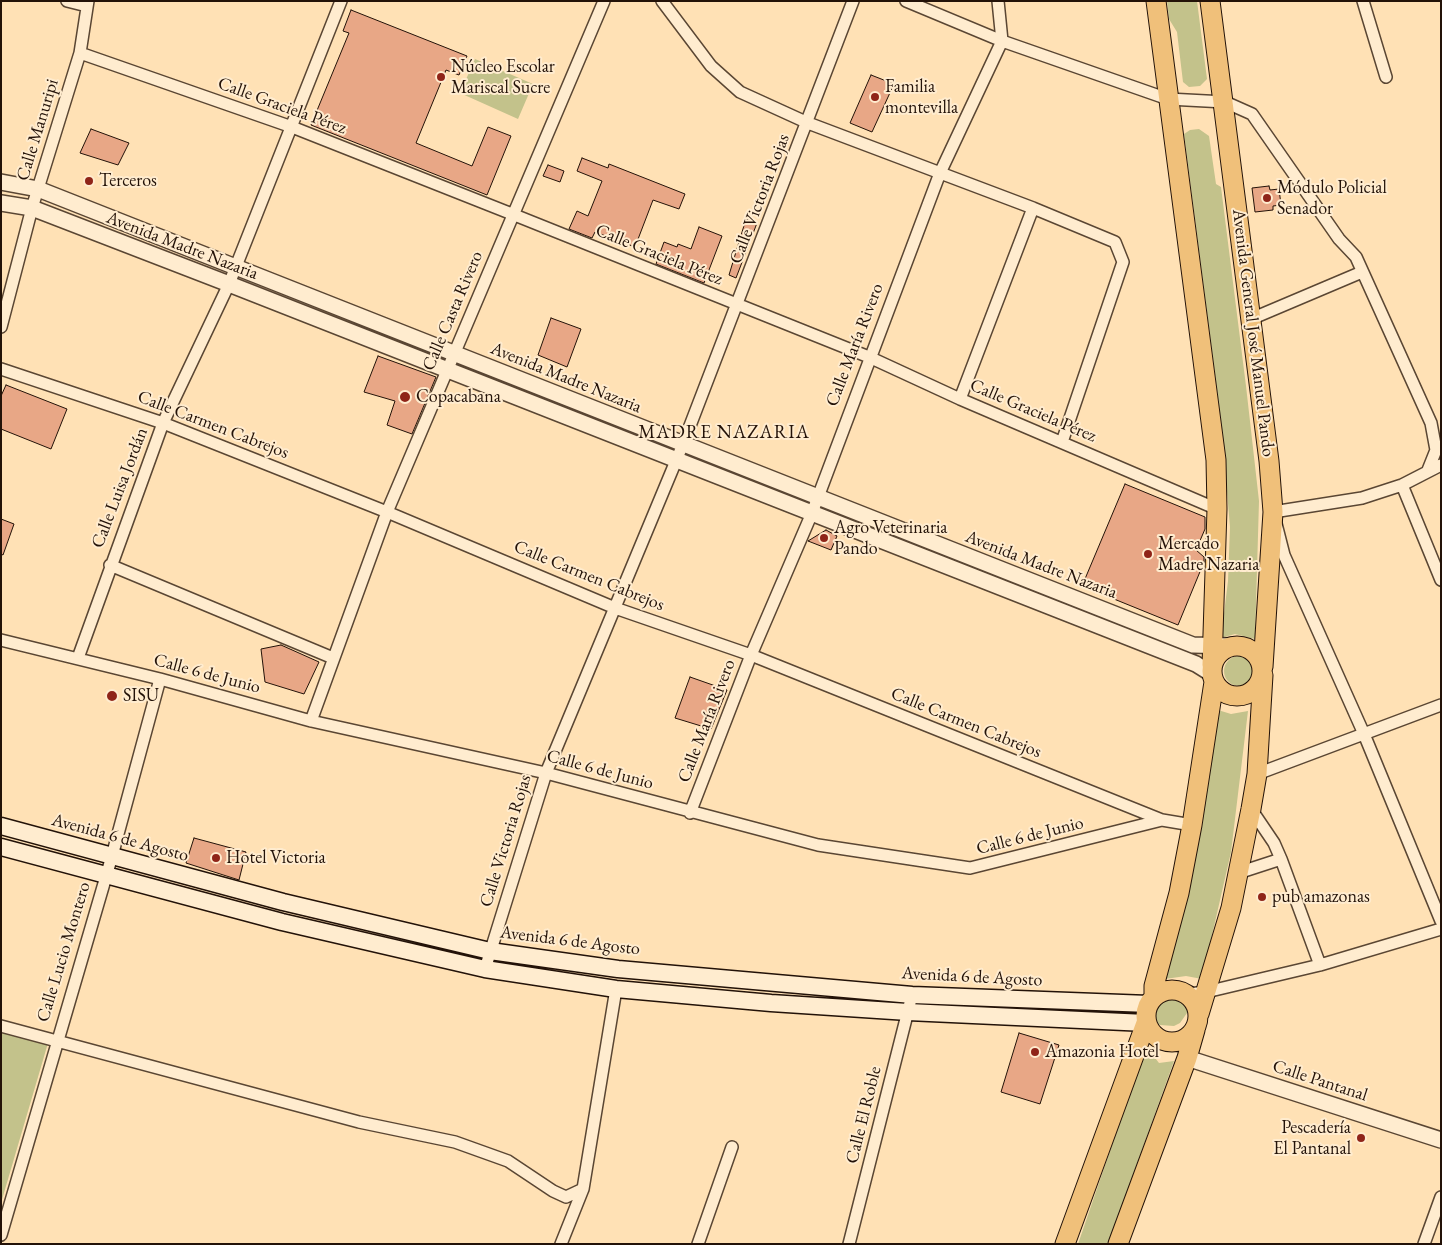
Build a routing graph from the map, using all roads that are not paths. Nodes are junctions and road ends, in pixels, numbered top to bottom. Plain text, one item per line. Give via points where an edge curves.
1 (67, 1) edge
2 (341, 1) edge
3 (604, 1) edge
4 (662, 1) edge
5 (853, 1) edge
6 (906, 1) edge
7 (998, 1) edge
8 (1156, 1) edge
9 (1210, 1) edge
10 (1363, 1) edge
11 (87, 4) edge
12 (1002, 41) junction
13 (80, 53) junction
14 (1386, 77) dead end
15 (1168, 99) junction
16 (1225, 102) junction
17 (808, 123) junction
18 (292, 127) junction
19 (940, 173) junction
20 (1, 182) edge
21 (38, 189) junction
22 (1, 203) edge
23 (32, 208) junction
24 (1033, 208) junction
25 (512, 214) junction
26 (236, 267) junction
27 (1362, 272) junction
28 (229, 284) junction
29 (737, 306) junction
30 (1251, 319) junction
31 (1, 327) edge
32 (454, 354) junction
33 (869, 357) junction
34 (1, 370) edge
35 (447, 371) junction
36 (960, 399) junction
37 (163, 423) junction
38 (1062, 442) junction
39 (683, 444) junction
40 (677, 461) junction
41 (1441, 465) edge
42 (1428, 470) junction
43 (1402, 485) junction
44 (818, 497) junction
45 (1217, 509) junction
46 (387, 512) junction
47 (1273, 512) junction
48 (812, 513) junction
49 (110, 565) junction
50 (1441, 580) edge
51 (615, 608) junction
52 (1, 640) edge
53 (1222, 646) junction
54 (751, 655) junction
55 (78, 658) junction
56 (334, 658) junction
57 (1263, 671) junction
58 (1213, 674) junction
59 (160, 679) junction
60 (1441, 705) edge
61 (311, 721) junction
62 (1364, 734) junction
63 (546, 773) junction
64 (1257, 774) junction
65 (1251, 809) junction
66 (690, 813) junction
67 (1162, 820) junction
68 (1192, 825) junction
69 (1, 826) edge
70 (1, 847) edge
71 (112, 856) junction
72 (1282, 859) junction
73 (1238, 873) junction
74 (105, 876) junction
75 (1441, 921) edge
76 (1441, 929) edge
77 (490, 952) junction
78 (1320, 965) junction
79 (485, 969) junction
80 (616, 989) junction
81 (1197, 993) junction
82 (912, 996) junction
83 (1150, 1008) junction
84 (908, 1012) junction
85 (1197, 1022) junction
86 (1, 1026) edge
87 (56, 1042) junction
88 (1173, 1042) junction
89 (1187, 1058) junction
90 (1441, 1140) edge
91 (732, 1147) dead end
92 (583, 1190) junction
93 (1441, 1197) edge
94 (1, 1235) edge
95 (561, 1244) edge
96 (698, 1244) edge
97 (849, 1244) edge
98 (1065, 1244) edge
99 (1118, 1244) edge
100 (1424, 1244) edge

1 - 11 street
2 - 18 street, Calle Luisa Jordán
3 - 25 street, Calle Casta Rivero
4 - 17 street via 711,66 740,92
5 - 17 street, Calle Victoria Rojas
6 - 12 street
7 - 12 street
8 - 15 main road
9 - 16 main road, Avenida General José Manuel Pando
10 - 14 street
11 - 13 street, Calle Manuripi
12 - 15 street
12 - 19 street, Calle María Rivero
13 - 18 street, Calle Graciela Pérez
13 - 21 street, Calle Manuripi
15 - 16 street
15 - 45 main road via 1216,460
16 - 27 street via 1252,114 1339,239 1356,257
16 - 30 main road, Avenida General José Manuel Pando
17 - 19 street
17 - 29 street, Calle Victoria Rojas
18 - 25 street, Calle Graciela Pérez
18 - 26 street, Calle Luisa Jordán
19 - 24 street
19 - 33 street, Calle María Rivero
20 - 21 street, Avenida Madre Nazaria
21 - 23 street, Calle Manuripi
21 - 26 street, Avenida Madre Nazaria
22 - 23 street, Avenida Madre Nazaria
23 - 28 street, Avenida Madre Nazaria
23 - 31 street, Calle Manuripi
24 - 36 street
24 - 38 street via 1115,242 1123,262
25 - 29 street, Calle Graciela Pérez
25 - 32 street, Calle Casta Rivero
26 - 28 street, Calle Luisa Jordán
26 - 32 street, Avenida Madre Nazaria
27 - 30 street
27 - 42 street via 1431,423 1436,450
28 - 35 street, Avenida Madre Nazaria
28 - 37 street, Calle Luisa Jordán
29 - 33 street, Calle Graciela Pérez
29 - 39 street, Calle Victoria Rojas
30 - 47 main road, Avenida General José Manuel Pando
32 - 35 street, Calle Casta Rivero
32 - 39 street, Avenida Madre Nazaria
33 - 36 street, Calle Graciela Pérez
33 - 44 street, Calle María Rivero
34 - 37 street, Calle Carmen Cabrejos
35 - 40 street, Avenida Madre Nazaria
35 - 46 street, Calle Casta Rivero
36 - 38 street, Calle Graciela Pérez
37 - 46 street, Calle Carmen Cabrejos
37 - 49 street, Calle Luisa Jordán
38 - 45 street, Calle Graciela Pérez
39 - 40 street, Calle Victoria Rojas
39 - 44 street, Avenida Madre Nazaria
40 - 48 street, Avenida Madre Nazaria
40 - 51 street, Calle Victoria Rojas
41 - 42 street
42 - 43 street
43 - 47 street via 1362,498
43 - 50 street
44 - 48 street, Calle María Rivero
44 - 53 street, Avenida Madre Nazaria via 1193,645
45 - 53 main road
46 - 51 street, Calle Carmen Cabrejos
46 - 56 street, Calle Casta Rivero
47 - 57 main road, Avenida General José Manuel Pando
47 - 62 street via 1284,556
48 - 54 street, Calle María Rivero
48 - 58 street, Avenida Madre Nazaria via 1196,664
49 - 55 street, Calle Luisa Jordán
49 - 56 street
51 - 54 street, Calle Carmen Cabrejos
51 - 63 street, Calle Victoria Rojas
52 - 55 street, Calle 6 de Junio
53 - 57 main road via 1248,648 1260,659
53 - 58 main road
54 - 66 street, Calle María Rivero
54 - 67 street, Calle Carmen Cabrejos
55 - 59 street, Calle 6 de Junio
56 - 61 street, Calle Casta Rivero
57 - 58 main road via 1256,688 1242,696 1226,694
57 - 64 main road, Avenida General José Manuel Pando
58 - 68 main road
59 - 61 street, Calle 6 de Junio
59 - 71 street, Calle Lucio Montero
60 - 62 street
61 - 63 street, Calle 6 de Junio
62 - 64 street
62 - 75 street
63 - 66 street, Calle 6 de Junio
63 - 77 street, Calle Victoria Rojas
64 - 65 main road, Avenida General José Manuel Pando
65 - 72 street
65 - 73 main road, Avenida General José Manuel Pando
66 - 67 street, Calle 6 de Junio via 818,845 970,868
67 - 68 street, Calle 6 de Junio
68 - 83 main road via 1179,893
69 - 71 main road, Avenida 6 de Agosto
70 - 74 main road
71 - 74 street, Calle Lucio Montero
71 - 77 main road, Avenida 6 de Agosto
72 - 73 street
72 - 78 street
73 - 81 main road, Avenida General José Manuel Pando via 1231,908
74 - 79 main road via 282,922
74 - 87 street, Calle Lucio Montero
76 - 78 street
77 - 79 street, Calle Victoria Rojas
77 - 82 main road, Avenida 6 de Agosto via 618,968
78 - 81 street
79 - 80 main road
80 - 84 main road
80 - 92 street
81 - 83 main road via 1167,990
81 - 85 main road, Avenida General José Manuel Pando
82 - 83 main road, Avenida 6 de Agosto
82 - 84 street, Calle El Roble
83 - 84 main road
83 - 88 main road via 1157,1038
83 - 98 main road
84 - 97 street, Calle El Roble
85 - 88 main road via 1186,1039
85 - 89 main road, Avenida General José Manuel Pando
86 - 87 street
87 - 92 street via 359,1122 455,1142 508,1161 553,1192 566,1197
87 - 94 street, Calle Lucio Montero
88 - 89 main road
89 - 90 street, Calle Pantanal
89 - 99 main road, Avenida General José Manuel Pando
91 - 96 street
92 - 95 street
93 - 100 street

